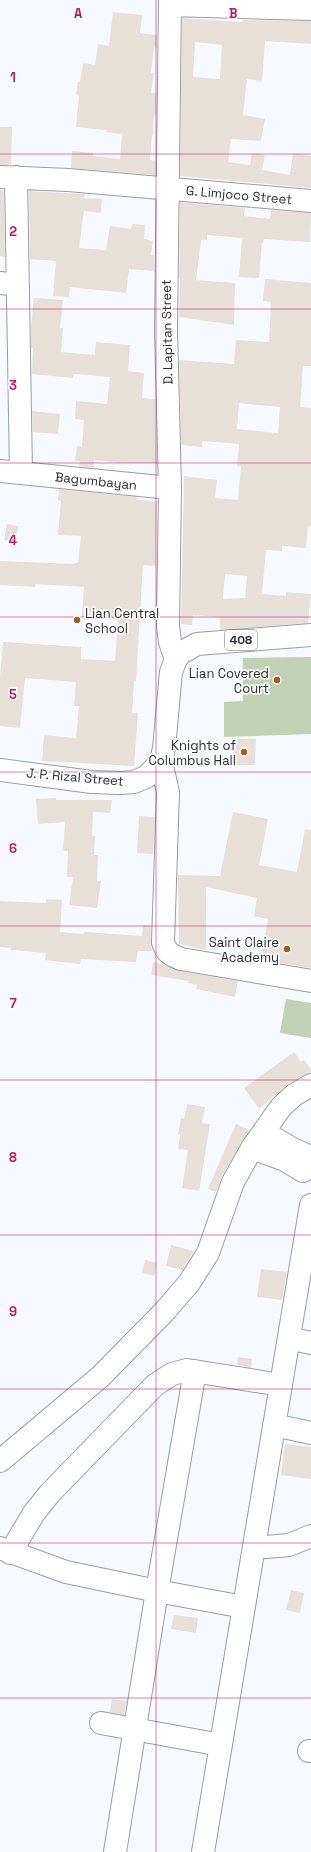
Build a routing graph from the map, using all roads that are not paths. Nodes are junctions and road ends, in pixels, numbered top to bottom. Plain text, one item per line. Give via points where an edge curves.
1 (170, 2) edge
2 (311, 9) edge
3 (8, 177) edge
4 (167, 189) junction
5 (311, 201) edge
6 (9, 284) edge
7 (11, 472) edge
8 (170, 488) junction
9 (311, 635) edge
10 (176, 659) junction
11 (161, 762) junction
12 (0, 770) edge
13 (311, 981) edge
14 (311, 1085) edge
15 (258, 1140) junction
16 (309, 1167) edge
17 (311, 1205) edge
18 (307, 1258) edge
19 (289, 1338) junction
20 (311, 1343) edge
21 (195, 1371) junction
22 (281, 1385) junction
23 (274, 1426) junction
24 (311, 1433) edge
25 (0, 1461) edge
26 (311, 1536) edge
27 (254, 1548) junction
28 (5, 1550) edge
29 (157, 1591) junction
30 (244, 1607) junction
31 (102, 1723) dead end
32 (135, 1729) junction
33 (221, 1745) junction
34 (115, 1852) edge
35 (203, 1852) edge

1 - 2 street
1 - 4 street, D. Lapitan Street
3 - 4 street, G. Limjoco Street
3 - 6 street, Bagumbayan
4 - 5 street, G. Limjoco Street
4 - 8 street, D. Lapitan Street via 166,330
6 - 7 street, Bagumbayan
7 - 8 street, Bagumbayan
8 - 10 street, D. Lapitan Street via 168,626
9 - 10 street, 408 via 197,644
10 - 11 street via 171,672
11 - 12 street, J. P. Rizal Street via 146,777 134,782 92,782
11 - 13 street via 168,792 163,942 165,949 170,955 181,959
14 - 15 street via 281,1107
15 - 16 street via 285,1160
15 - 25 street via 233,1182 208,1253 189,1283 100,1377
17 - 18 street
18 - 19 street
19 - 20 street
19 - 22 street
21 - 22 street
21 - 28 street via 187,1370 172,1374 154,1385 50,1493
21 - 29 street
22 - 23 street
23 - 24 street
23 - 27 street
26 - 27 street via 289,1545
27 - 30 street
28 - 29 street via 66,1572
29 - 30 street
29 - 32 street
30 - 33 street
31 - 32 street
32 - 33 street
32 - 34 street
33 - 35 street

